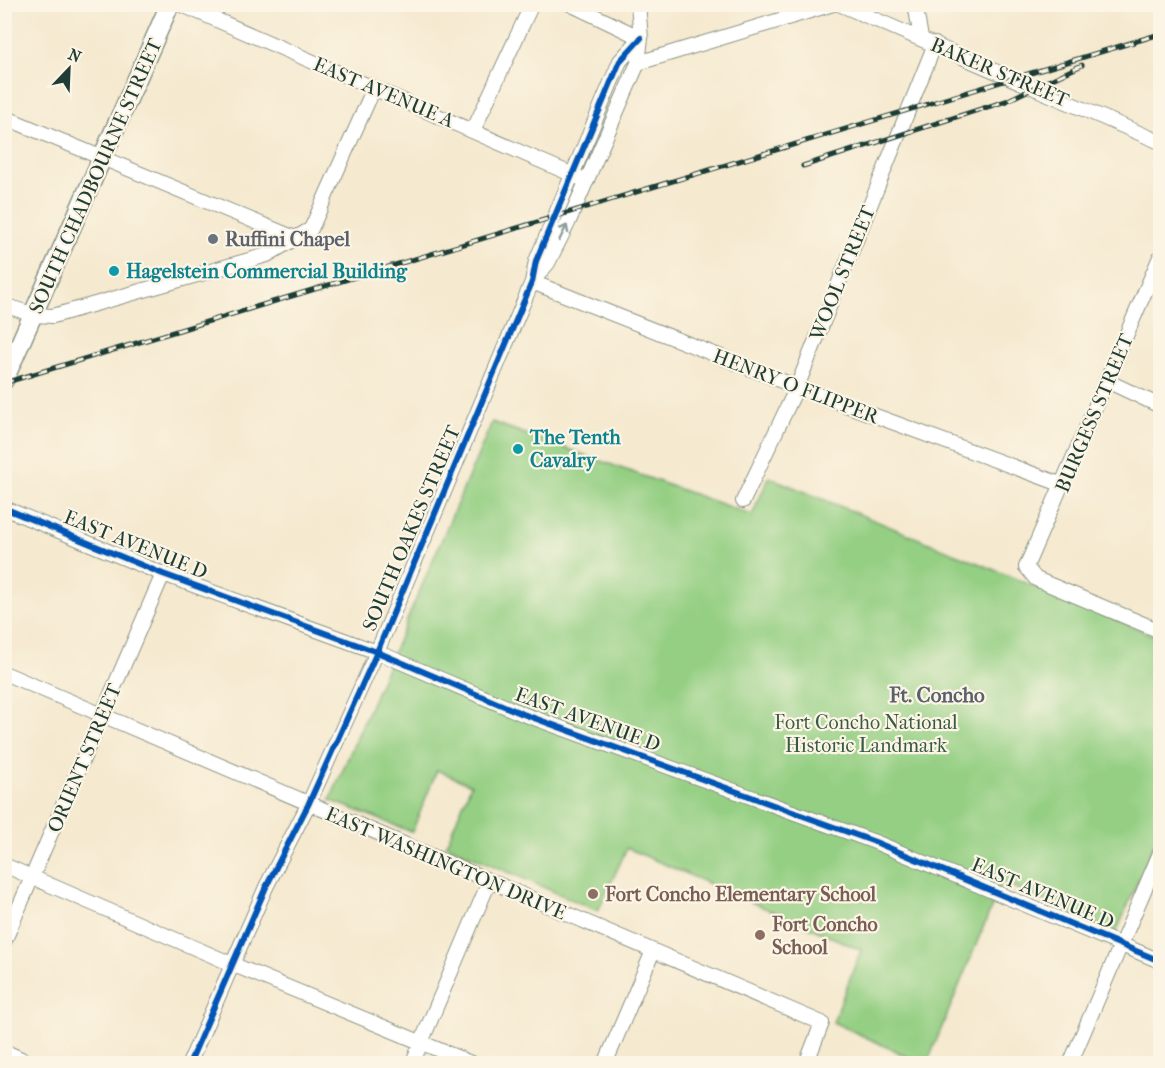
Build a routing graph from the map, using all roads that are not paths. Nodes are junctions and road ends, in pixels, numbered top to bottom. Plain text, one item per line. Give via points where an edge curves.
1 (170, 4) edge
2 (180, 4) edge
3 (532, 4) edge
4 (570, 4) edge
5 (638, 4) edge
6 (833, 4) edge
7 (839, 4) edge
8 (915, 4) edge
9 (641, 38) junction
10 (921, 38) junction
11 (935, 44) junction
12 (638, 63) junction
13 (374, 88) junction
14 (4, 117) edge
15 (473, 131) junction
16 (1161, 142) edge
17 (104, 157) junction
18 (572, 174) junction
19 (587, 181) junction
20 (297, 239) junction
21 (1161, 257) edge
22 (532, 282) junction
23 (6, 308) edge
24 (33, 315) junction
25 (4, 380) edge
26 (1107, 381) junction
27 (797, 387) junction
28 (1161, 406) edge
29 (1063, 485) junction
30 (743, 501) dead end
31 (4, 508) edge
32 (162, 574) junction
33 (1161, 631) edge
34 (376, 652) junction
35 (4, 673) edge
36 (102, 716) junction
37 (308, 805) junction
38 (1161, 853) edge
39 (4, 865) edge
40 (32, 877) junction
41 (489, 882) junction
42 (4, 942) edge
43 (1120, 944) junction
44 (653, 951) junction
45 (1161, 961) edge
46 (234, 965) junction
47 (422, 1041) junction
48 (4, 1051) edge
49 (32, 1064) edge
50 (189, 1064) edge
51 (412, 1064) edge
52 (473, 1064) edge
53 (605, 1064) edge
54 (806, 1064) edge
55 (1070, 1064) edge

1 - 17 main road, SOUTH CHADBOURNE STREET
2 - 13 street, EAST AVENUE A
3 - 15 street
4 - 9 street
5 - 9 street, SOUTH OAKES STREET
6 - 12 street
7 - 10 street, BAKER STREET
8 - 10 street
9 - 12 street, SOUTH OAKES STREET
9 - 18 street, SOUTH OAKES STREET via 620,61
10 - 11 street, BAKER STREET
11 - 16 street, BAKER STREET
11 - 27 street, WOOL STREET
12 - 19 street, SOUTH OAKES STREET
13 - 15 street, EAST AVENUE A
13 - 20 street via 311,229
14 - 17 street
15 - 18 street, EAST AVENUE A
17 - 20 street
17 - 24 main road, SOUTH CHADBOURNE STREET
18 - 19 street, EAST AVENUE A
18 - 22 street, SOUTH OAKES STREET via 536,261
22 -> 19 street, SOUTH OAKES STREET via 548,263
20 - 24 street via 267,255 53,316
21 - 26 street, BURGESS STREET
22 - 27 street, HENRY O FLIPPER
22 - 34 street, SOUTH OAKES STREET
23 - 24 street
24 - 25 main road, SOUTH CHADBOURNE STREET
26 - 28 street
26 - 29 street, BURGESS STREET
27 - 29 street, HENRY O FLIPPER
27 - 30 street, WOOL STREET
29 - 33 street, BURGESS STREET via 1026,567 1036,579
31 - 32 street, EAST AVENUE D
32 - 34 street, EAST AVENUE D
32 - 36 street, ORIENT STREET
34 - 37 street, SOUTH OAKES STREET
34 - 43 street, EAST AVENUE D via 523,714 875,842
35 - 36 street, EAST WASHINGTON DRIVE
36 - 37 street, EAST WASHINGTON DRIVE
36 - 40 street, ORIENT STREET
37 - 41 street, EAST WASHINGTON DRIVE
37 - 46 street, SOUTH OAKES STREET via 266,886
38 - 43 street
39 - 40 street
40 - 42 street, ORIENT STREET
40 - 46 street
41 - 44 street, EAST WASHINGTON DRIVE
41 - 47 street
43 - 45 street, EAST AVENUE D
43 - 55 street
44 - 53 street
44 - 54 street, EAST WASHINGTON DRIVE via 822,1023
46 - 47 street
46 - 50 street, SOUTH OAKES STREET
47 - 51 street
47 - 52 street
48 - 49 street

